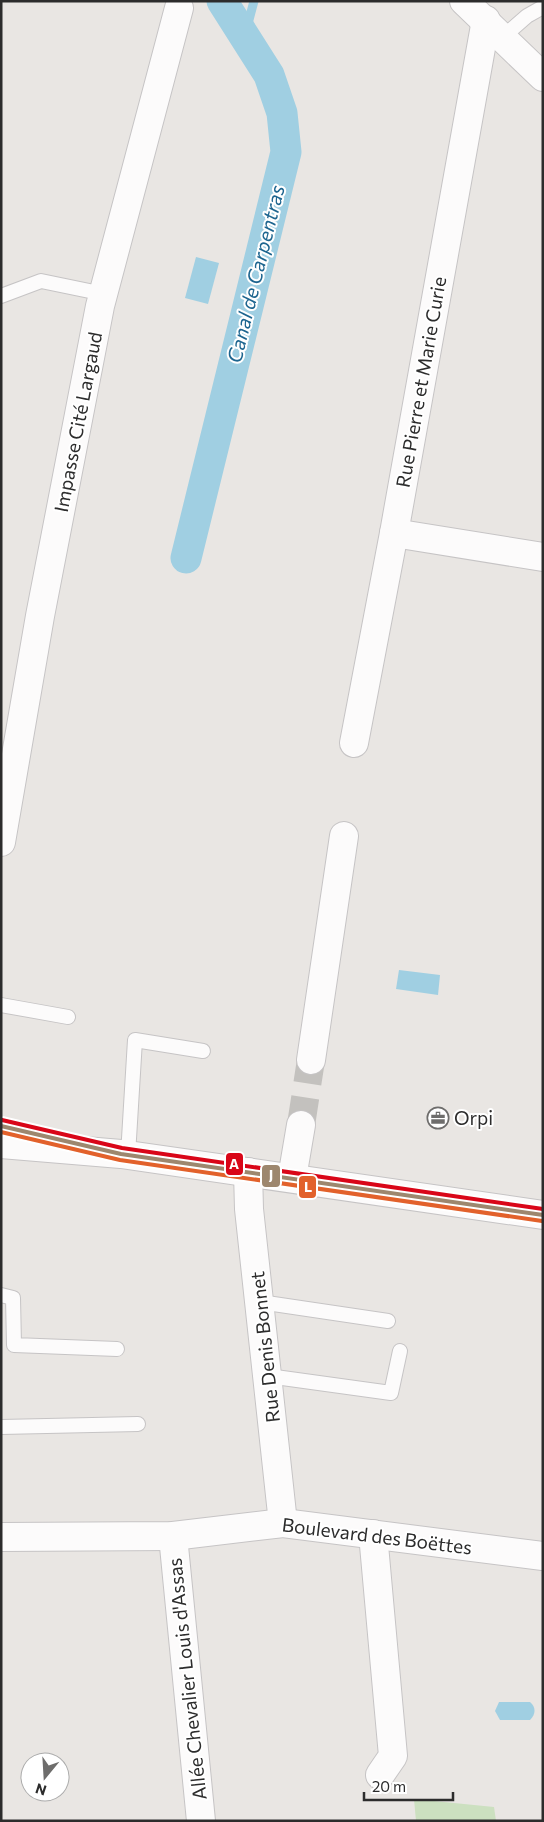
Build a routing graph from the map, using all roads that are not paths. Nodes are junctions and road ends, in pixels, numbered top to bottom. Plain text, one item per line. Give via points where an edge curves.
1 (464, 1) edge
2 (543, 7) edge
3 (179, 8) dead end
4 (494, 28) junction
5 (543, 77) edge
6 (104, 294) junction
7 (1, 296) edge
8 (394, 533) junction
9 (543, 557) edge
10 (354, 743) dead end
11 (344, 836) dead end
12 (1, 842) edge
13 (1, 1005) edge
14 (68, 1017) dead end
15 (203, 1050) dead end
16 (311, 1060) tunnel mouth
17 (300, 1125) tunnel mouth
18 (1, 1126) edge
19 (31, 1132) junction
20 (1, 1133) edge
21 (1, 1144) edge
22 (124, 1155) junction
23 (248, 1172) junction
24 (292, 1178) junction
25 (543, 1215) edge
26 (1, 1295) edge
27 (260, 1302) junction
28 (388, 1322) dead end
29 (117, 1349) dead end
30 (400, 1351) dead end
31 (268, 1376) junction
32 (138, 1424) dead end
33 (1, 1426) edge
34 (283, 1523) junction
35 (374, 1534) junction
36 (1, 1536) edge
37 (172, 1536) junction
38 (543, 1556) edge
39 (380, 1775) dead end
40 (201, 1821) edge

1 - 4 street
2 - 4 lane
3 - 6 street, Impasse Cité Largaud
4 - 5 street
4 - 8 street, Rue Pierre et Marie Curie
6 - 7 lane via 41,281
6 - 12 street, Impasse Cité Largaud via 40,616
8 - 9 street
8 - 10 street, Rue Pierre et Marie Curie
11 - 16 street
13 - 14 lane
15 - 22 lane via 135,1040
17 - 24 street
18 - 19 street
19 - 20 street
19 - 22 street
21 - 22 street
22 - 23 street
23 - 24 street
23 - 27 street, Rue Denis Bonnet
24 - 25 street
26 - 29 lane via 14,1298 14,1345
27 - 28 lane
27 - 31 street, Rue Denis Bonnet
30 - 31 lane via 391,1393
31 - 34 street, Rue Denis Bonnet
32 - 33 lane
34 - 35 street, Boulevard des Boëttes
34 - 37 street, Boulevard des Boëttes
35 - 38 street, Boulevard des Boëttes
35 - 39 street via 393,1756
36 - 37 street, Boulevard des Boëttes
37 - 40 street, Allée Chevalier Louis d'Assas

